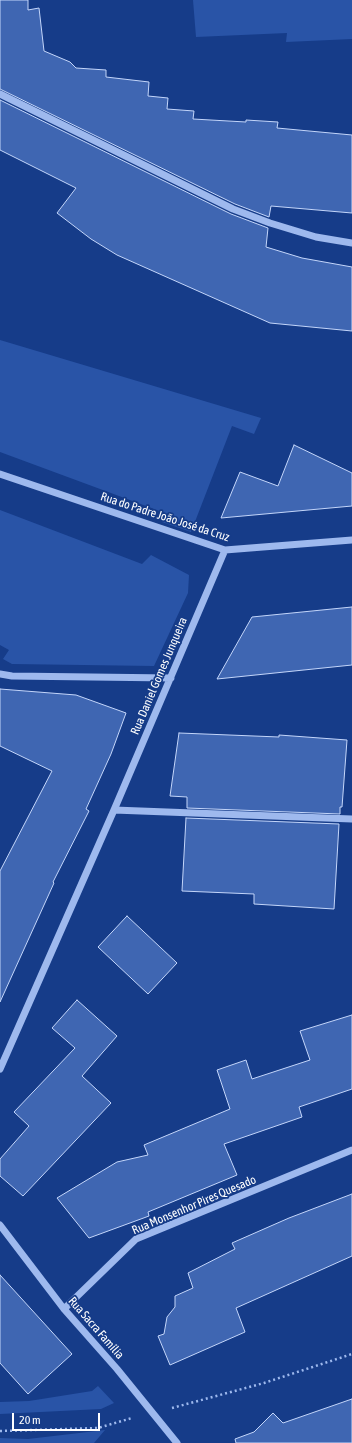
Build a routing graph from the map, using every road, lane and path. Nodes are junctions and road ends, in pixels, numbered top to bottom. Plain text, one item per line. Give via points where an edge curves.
1 (0, 94) edge
2 (352, 243) edge
3 (0, 474) edge
4 (352, 540) edge
5 (225, 550) junction
6 (0, 674) edge
7 (170, 678) junction
8 (114, 810) junction
9 (352, 819) edge
10 (0, 1069) edge
11 (352, 1150) edge
12 (0, 1225) edge
13 (64, 1309) junction
14 (352, 1354) edge
15 (166, 1409) dead end
16 (136, 1417) dead end
17 (0, 1431) edge
18 (177, 1443) edge

1 - 2 street via 233,209 310,235
3 - 5 street, Rua do Padre João José da Cruz
4 - 5 street, Rua do Padre João José da Cruz
5 - 7 street, Rua Daniel Gomes Junqueira
6 - 7 street
7 - 8 street, Rua Daniel Gomes Junqueira
8 - 9 street
8 - 10 street, Rua Daniel Gomes Junqueira
11 - 13 street, Rua Monsenhor Pires Quesado via 136,1239
12 - 13 street, Rua Sacra Família
13 - 18 street, Rua Sacra Família
14 - 15 path via 264,1383
16 - 17 path via 98,1428

